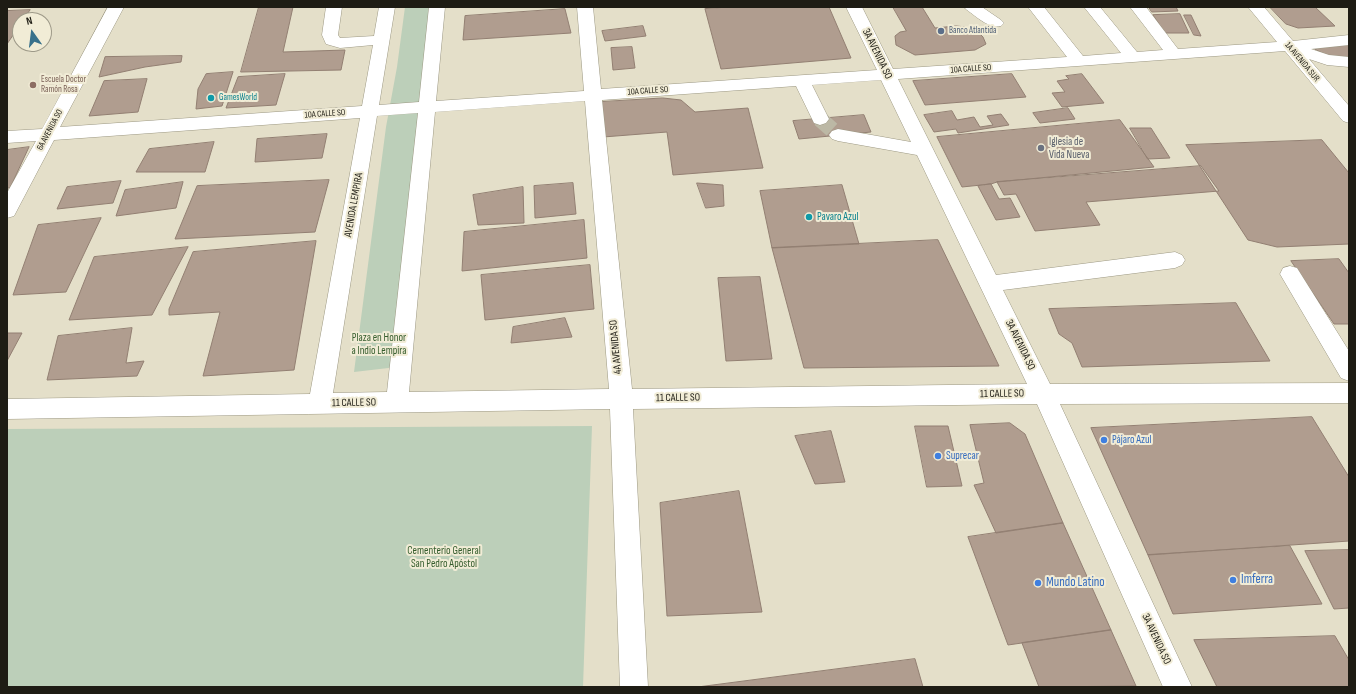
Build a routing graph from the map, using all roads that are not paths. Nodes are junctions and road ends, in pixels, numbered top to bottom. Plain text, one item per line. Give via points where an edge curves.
1 (116, 7) edge
2 (334, 7) edge
3 (388, 7) edge
4 (437, 7) edge
5 (585, 7) edge
6 (854, 7) edge
7 (972, 7) edge
8 (1036, 7) edge
9 (1092, 7) edge
10 (1138, 7) edge
11 (1256, 7) edge
12 (996, 23) dead end
13 (382, 40) junction
14 (1349, 40) edge
15 (1289, 46) junction
16 (1174, 54) junction
17 (1133, 57) junction
18 (1079, 61) junction
19 (1349, 62) edge
20 (888, 74) junction
21 (801, 80) junction
22 (593, 95) junction
23 (427, 107) junction
24 (370, 111) junction
25 (1349, 117) edge
26 (820, 119) tunnel mouth
27 (49, 134) junction
28 (838, 135) tunnel mouth
29 (7, 136) edge
30 (924, 150) junction
31 (7, 211) edge
32 (1175, 260) dead end
33 (1290, 274) dead end
34 (990, 284) junction
35 (1349, 371) edge
36 (1043, 393) junction
37 (1349, 393) edge
38 (621, 398) junction
39 (397, 402) junction
40 (320, 404) junction
41 (7, 409) edge
42 (634, 687) edge
43 (1178, 687) edge

1 - 27 street, 6A AVENIDA SO
2 - 13 street via 330,35 332,41 340,43
3 - 13 street, AVENIDA LEMPIRA
4 - 23 street
5 - 22 street, 4A AVENIDA SO
6 - 20 street, 3A AVENIDA SO
7 - 12 street
8 - 18 street
9 - 17 street
10 - 16 street
11 - 15 street, 1A AVENIDA SUR
13 - 24 street, AVENIDA LEMPIRA
14 - 15 street, 10A CALLE SO
15 - 16 street, 10A CALLE SO
15 - 19 street via 1327,60
15 - 25 street, 1A AVENIDA SUR
16 - 17 street, 10A CALLE SO
17 - 18 street, 10A CALLE SO
18 - 20 street, 10A CALLE SO
20 - 21 street, 10A CALLE SO
20 - 30 street, 3A AVENIDA SO
21 - 22 street, 10A CALLE SO
21 - 26 street
22 - 23 street, 10A CALLE SO
22 - 38 street, 4A AVENIDA SO
23 - 24 street, 10A CALLE SO
23 - 39 street
24 - 27 street, 10A CALLE SO
24 - 40 street, AVENIDA LEMPIRA
27 - 29 street, 10A CALLE SO
27 - 31 street, 6A AVENIDA SO
28 - 30 street
30 - 34 street, 3A AVENIDA SO
32 - 34 street
33 - 35 street
34 - 36 street, 3A AVENIDA SO
36 - 37 street, 11 CALLE SO
36 - 38 street, 11 CALLE SO
36 - 43 street, 3A AVENIDA SO
38 - 39 street, 11 CALLE SO
38 - 42 street, 4A AVENIDA SO
39 - 40 street, 11 CALLE SO
40 - 41 street, 11 CALLE SO

